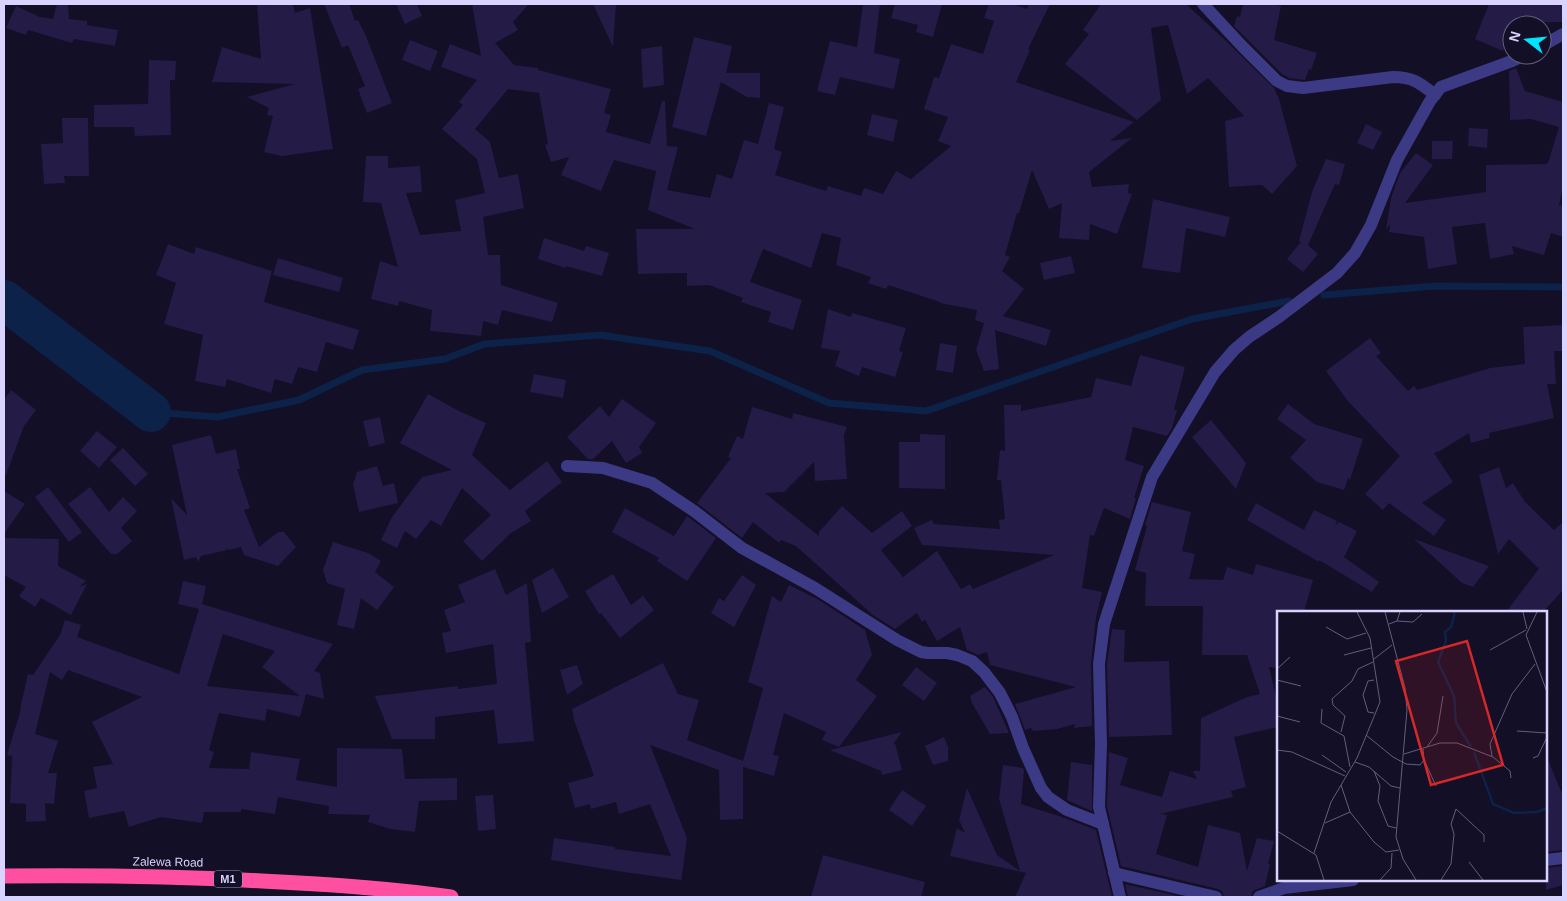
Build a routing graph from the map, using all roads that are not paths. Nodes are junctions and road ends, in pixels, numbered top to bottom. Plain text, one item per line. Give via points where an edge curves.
1 (1203, 4) edge
2 (1563, 34) edge
3 (1552, 40) edge
4 (1502, 65) edge
5 (1434, 96) junction
6 (566, 466) dead end
7 (1103, 824) junction
8 (1563, 858) edge
9 (1547, 860) edge
10 (1114, 872) junction
11 (4, 876) edge
12 (1344, 881) edge
13 (451, 897) edge
14 (1120, 897) edge
15 (1216, 897) edge
16 (1260, 897) edge

1 - 5 street via 1277,81 1287,86 1303,88 1405,77
2 - 3 street
4 - 5 street via 1441,87
5 - 7 street via 1397,160 1371,225 1355,253 1336,273 1234,350 1215,372 1152,477 1104,624 1099,664 1101,744 1098,807
6 - 7 street via 603,468 652,483 742,548 815,588 898,640 921,652 947,653 972,661 1000,694 1048,798 1067,810
7 - 10 street
8 - 9 street
10 - 14 street
10 - 15 street
11 - 13 highway, Zalewa Road / M1 via 232,879 343,885
12 - 16 street via 1284,888

